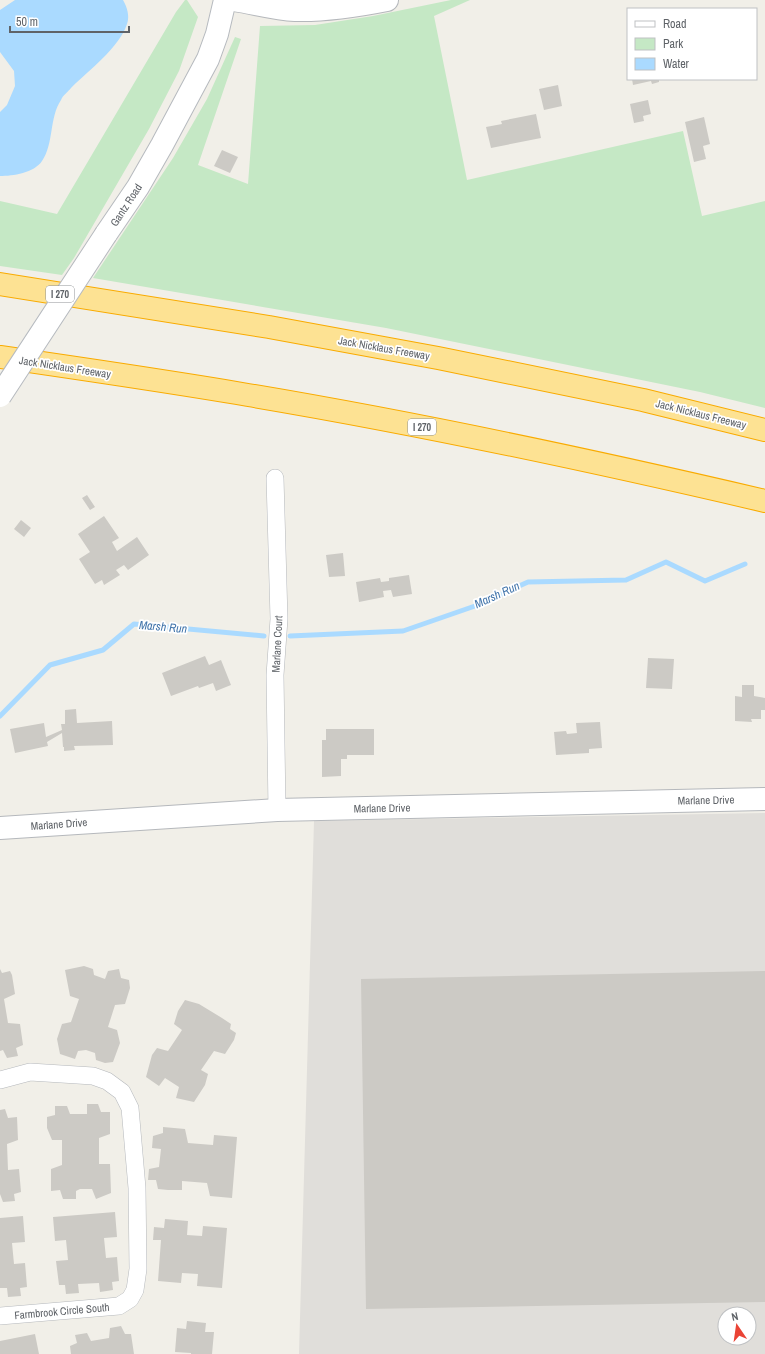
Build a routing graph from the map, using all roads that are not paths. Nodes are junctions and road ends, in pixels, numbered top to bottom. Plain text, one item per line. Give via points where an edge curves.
1 (226, 0) edge
2 (234, 0) edge
3 (387, 0) edge
4 (0, 284) edge
5 (0, 357) edge
6 (0, 396) edge
7 (765, 430) edge
8 (275, 478) dead end
9 (765, 501) edge
10 (765, 799) edge
11 (277, 810) junction
12 (0, 828) edge
13 (0, 1080) edge
14 (0, 1316) edge

1 - 6 street, Gantz Road, bridge via 208,59 162,145 138,187
2 - 3 street via 294,10 348,7
4 - 7 highway, Jack Nicklaus Freeway / I 270 via 268,327 438,358 644,400
5 - 9 highway, Jack Nicklaus Freeway / I 270 via 248,395 420,427 627,468
8 - 11 street, Marlane Court via 279,619 275,675
10 - 11 street, Marlane Drive
11 - 12 street, Marlane Drive
13 - 14 street, Farmbrook Circle South via 30,1072 93,1076 107,1081 122,1092 130,1108 137,1188 138,1269 135,1290 130,1299 119,1306

